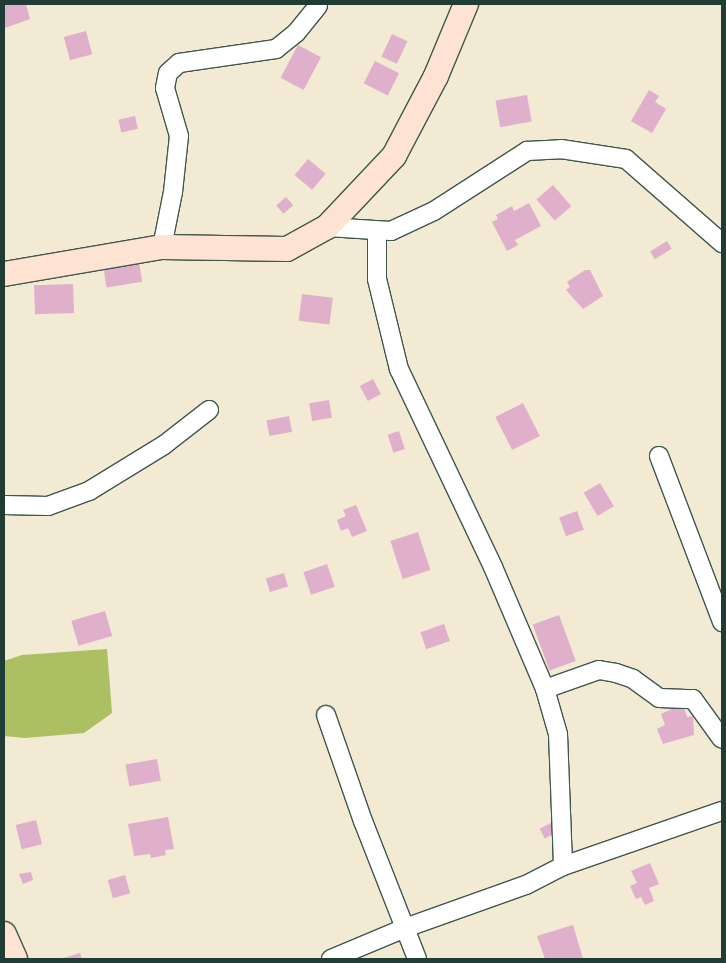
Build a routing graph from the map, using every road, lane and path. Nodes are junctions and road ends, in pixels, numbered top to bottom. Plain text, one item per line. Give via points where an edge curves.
1 (466, 4) edge
2 (318, 6) dead end
3 (327, 227) junction
4 (377, 231) junction
5 (722, 243) edge
6 (162, 247) junction
7 (4, 274) edge
8 (210, 410) dead end
9 (659, 456) dead end
10 (4, 505) edge
11 (722, 622) edge
12 (545, 689) junction
13 (326, 715) dead end
14 (722, 739) edge
15 (722, 812) edge
16 (563, 866) junction
17 (405, 928) junction
18 (4, 934) edge
19 (15, 959) edge
20 (331, 959) edge
21 (417, 959) edge

1 - 3 main road via 436,76 394,156
2 - 6 street via 296,33 276,49 179,63 168,73 165,88 179,136 173,192
3 - 4 street
3 - 6 main road via 286,249
4 - 5 street via 391,230 434,211 527,151 561,149 626,159 663,188
4 - 12 street via 377,279 399,369 493,567
6 - 7 main road
8 - 10 street via 164,444 88,491 48,506
9 - 11 street
12 - 14 street via 599,670 616,673 634,679 659,698 694,699
12 - 16 street via 558,734
13 - 17 street
15 - 16 street
16 - 17 street via 526,885
17 - 20 street
17 - 21 street
18 - 19 main road

